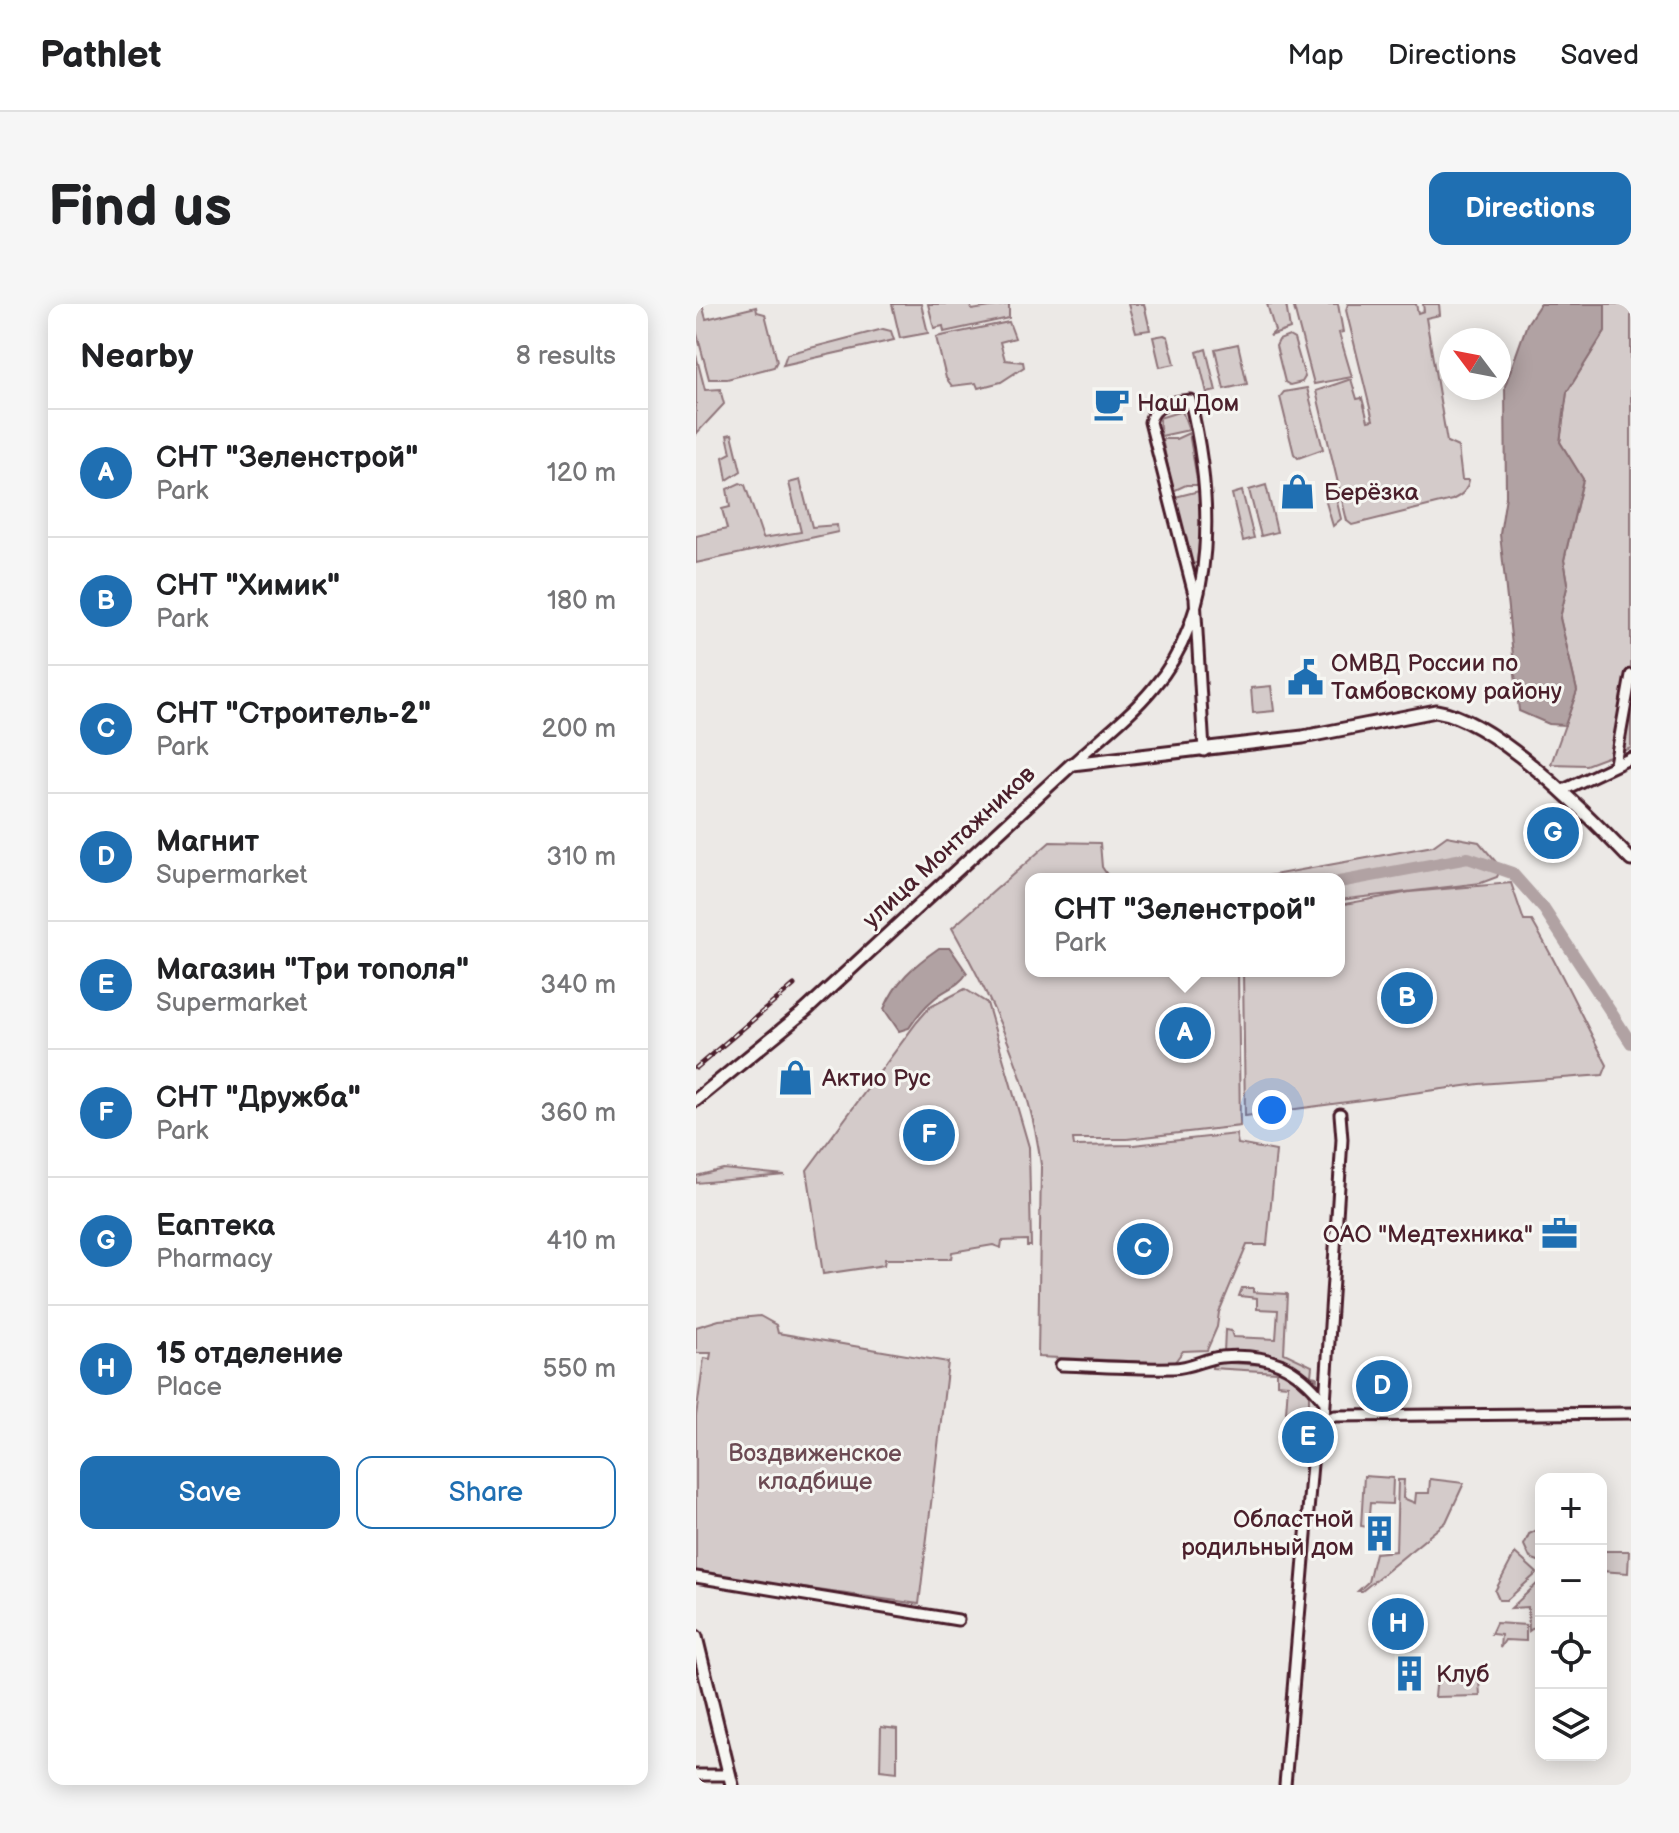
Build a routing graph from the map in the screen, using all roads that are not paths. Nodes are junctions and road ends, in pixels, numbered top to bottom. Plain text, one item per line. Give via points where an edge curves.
1 (1195, 598) junction
2 (1631, 675) edge
3 (1204, 751) junction
4 (1631, 758) edge
5 (1072, 764) junction
6 (1615, 764) junction
7 (1561, 791) junction
8 (1631, 860) edge
9 (696, 1100) edge
10 (1340, 1114) dead end
11 (1061, 1365) dead end
12 (1324, 1401) junction
13 (1631, 1413) edge
14 (1324, 1419) junction
15 (696, 1577) edge
16 (958, 1620) dead end
17 (696, 1637) edge
18 (701, 1676) edge
19 (696, 1775) edge
20 (731, 1780) edge
21 (1285, 1785) edge

1 - 1 street, улица Монтажников via 1150,422 1161,406 1190,400 1208,507
1 - 3 street
1 - 5 street, улица Монтажников via 1186,634 1156,685
2 - 6 street
3 - 5 main road
3 - 7 main road via 1348,731 1436,711 1460,715
4 - 6 street
5 - 9 main road, улица Монтажников via 806,1010
6 - 7 street
7 - 8 main road
10 - 12 street
11 - 12 street via 1191,1367 1220,1357 1276,1361 1308,1382
12 - 14 street
13 - 14 street
14 - 21 street via 1314,1440
15 - 16 street
17 - 18 main road
18 - 20 main road
19 - 20 street

